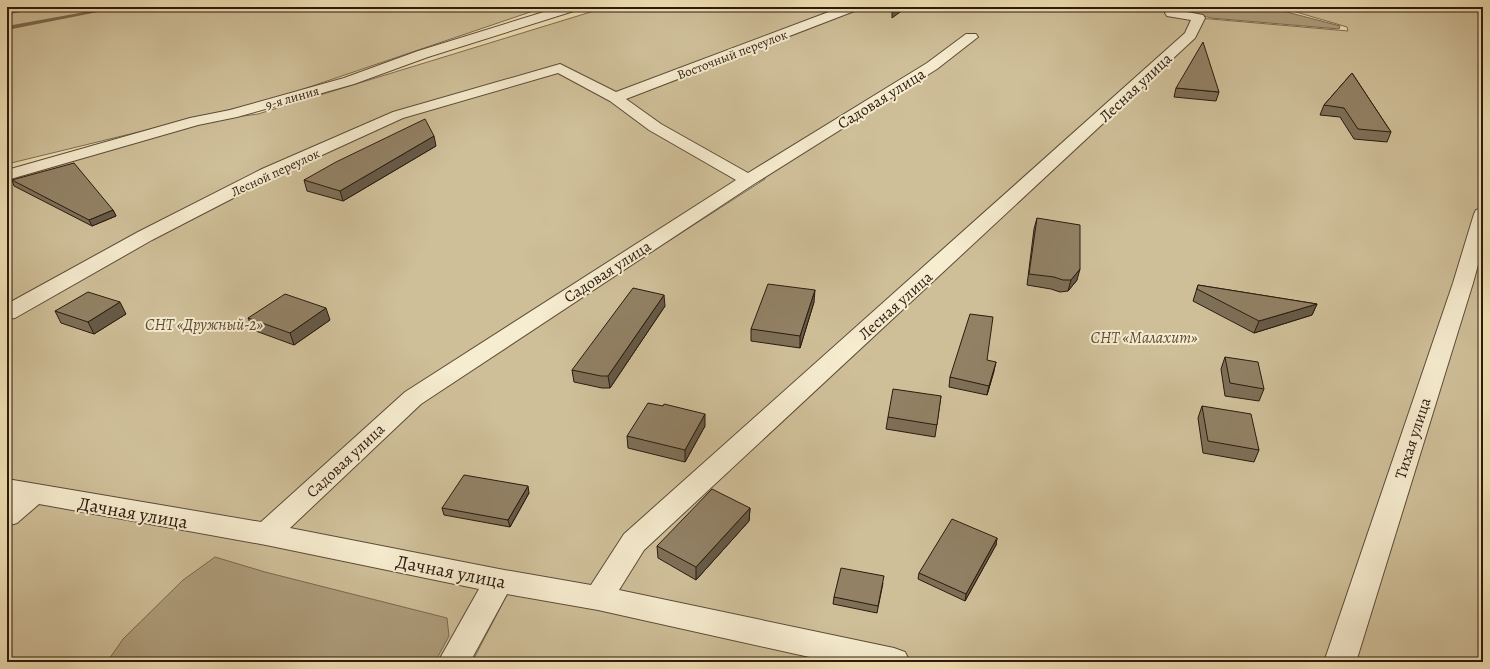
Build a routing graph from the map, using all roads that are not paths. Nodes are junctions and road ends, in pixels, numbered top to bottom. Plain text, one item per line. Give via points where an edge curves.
1 (573, 7) edge
2 (851, 8) edge
3 (1174, 10) edge
4 (971, 37) dead end
5 (615, 98) junction
6 (7, 175) edge
7 (748, 180) junction
8 (1483, 214) edge
9 (7, 313) edge
10 (7, 489) edge
11 (33, 495) junction
12 (7, 516) edge
13 (266, 534) junction
14 (499, 581) junction
15 (598, 598) junction
16 (454, 662) edge
17 (894, 662) edge
18 (1340, 662) edge

1 - 6 street, 9-я линия via 423,54 349,81
2 - 5 street, Восточный переулок
3 - 15 street, Лесная улица via 1199,18 1190,35 634,542
4 - 7 street, Садовая улица via 925,70
5 - 7 street via 655,127
5 - 9 street, Лесной переулок via 560,68 398,115 268,173 146,236
7 - 13 street, Садовая улица via 413,398
8 - 18 street, Тихая улица
10 - 11 street, Дачная улица
11 - 12 street
11 - 13 street, Дачная улица
13 - 14 street, Дачная улица
14 - 15 street, Дачная улица
14 - 16 street
15 - 17 street, Дачная улица

